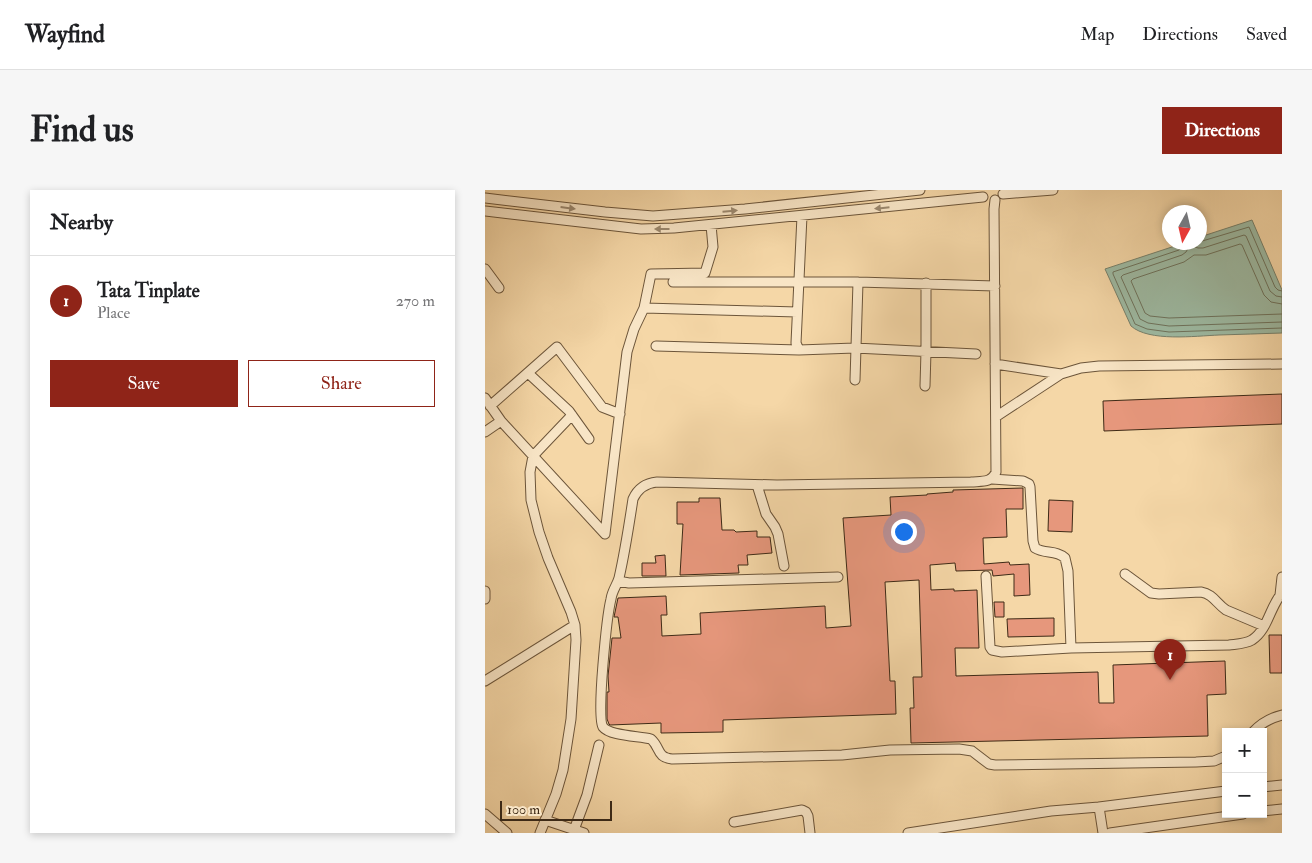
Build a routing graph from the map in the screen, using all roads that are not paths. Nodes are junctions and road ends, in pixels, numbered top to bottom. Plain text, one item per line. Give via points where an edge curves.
1 (920, 190) edge
2 (1053, 190) edge
3 (1004, 192) edge
4 (981, 193) edge
5 (840, 195) edge
6 (485, 198) edge
7 (995, 200) junction
8 (485, 211) edge
9 (802, 216) junction
10 (711, 225) junction
11 (485, 269) edge
12 (673, 282) dead end
13 (798, 282) junction
14 (858, 282) junction
15 (926, 283) junction
16 (995, 286) junction
17 (499, 288) dead end
18 (644, 308) junction
19 (797, 312) junction
20 (657, 346) dead end
21 (855, 348) junction
22 (799, 350) junction
23 (926, 351) junction
24 (976, 354) dead end
25 (995, 364) junction
26 (1282, 364) edge
27 (528, 373) junction
28 (1061, 374) junction
29 (855, 380) dead end
30 (925, 386) dead end
31 (488, 402) edge
32 (620, 414) junction
33 (572, 415) junction
34 (997, 416) junction
35 (501, 422) junction
36 (485, 432) edge
37 (589, 439) dead end
38 (533, 456) junction
39 (992, 479) junction
40 (757, 484) junction
41 (784, 566) dead end
42 (1125, 574) dead end
43 (986, 576) dead end
44 (1282, 577) edge
45 (838, 578) dead end
46 (618, 581) junction
47 (485, 591) edge
48 (1281, 594) edge
49 (485, 599) edge
50 (575, 624) junction
51 (1263, 626) junction
52 (1071, 648) junction
53 (485, 680) edge
54 (1282, 715) edge
55 (1256, 728) edge
56 (599, 745) dead end
57 (1222, 758) edge
58 (1282, 785) edge
59 (1267, 787) edge
60 (1222, 792) edge
61 (1099, 807) junction
62 (1282, 809) edge
63 (1267, 811) edge
64 (485, 814) edge
65 (1222, 817) edge
66 (545, 820) junction
67 (733, 822) dead end
68 (574, 830) junction
69 (507, 833) edge
70 (539, 833) edge
71 (584, 833) edge
72 (810, 833) edge
73 (907, 833) edge
74 (1103, 833) edge
75 (1110, 833) edge

1 - 5 street
2 - 3 street
3 - 7 street
4 - 7 street via 987,199
4 -> 9 street
6 -> 5 street via 653,216 745,209
7 - 16 street
10 -> 8 street via 641,229
9 - 10 street
9 - 13 street
10 - 18 street via 713,247 705,273 651,274
11 - 17 street
12 - 13 street
13 - 14 street
13 - 19 street
14 - 15 street
14 - 21 street
15 - 16 street
15 - 23 street
16 - 25 street
18 - 19 street
18 - 32 street via 627,352
19 - 22 street via 795,342
20 - 22 street
21 - 22 street
21 - 23 street
21 - 29 street
23 - 24 street
23 - 30 street
25 - 28 street
25 - 34 street
26 - 28 street via 1099,366
27 - 31 street
27 - 32 street via 557,347 602,407
27 - 33 street
28 - 34 street
31 - 35 street
32 - 38 street via 605,534
33 - 37 street
33 - 38 street
34 - 39 street via 996,472
35 - 36 street
35 - 38 street
38 - 50 street via 529,472 531,500 539,532
39 - 40 street
39 - 52 street via 1029,484 1035,548 1065,558
40 - 41 street via 766,514 778,534
40 - 46 street via 657,482 642,486 633,499
42 - 51 street via 1151,593 1207,593 1226,610
43 - 52 street via 992,650
44 - 48 street
45 - 46 street
46 - 57 street via 610,600 601,723 605,729 614,732 651,739 666,758 959,749 972,751 995,765 1196,762
47 - 49 street
48 - 51 street
50 - 53 street
50 - 66 street via 571,719 557,794
51 - 52 street via 1252,640 1229,645
54 - 55 street
56 - 68 street via 587,795
58 - 59 street
60 - 61 street
61 - 73 street
61 - 74 street
62 - 63 street
64 - 69 street
65 - 75 street
66 - 68 street
66 - 70 street
67 - 72 street via 802,810 808,816
68 - 71 street

